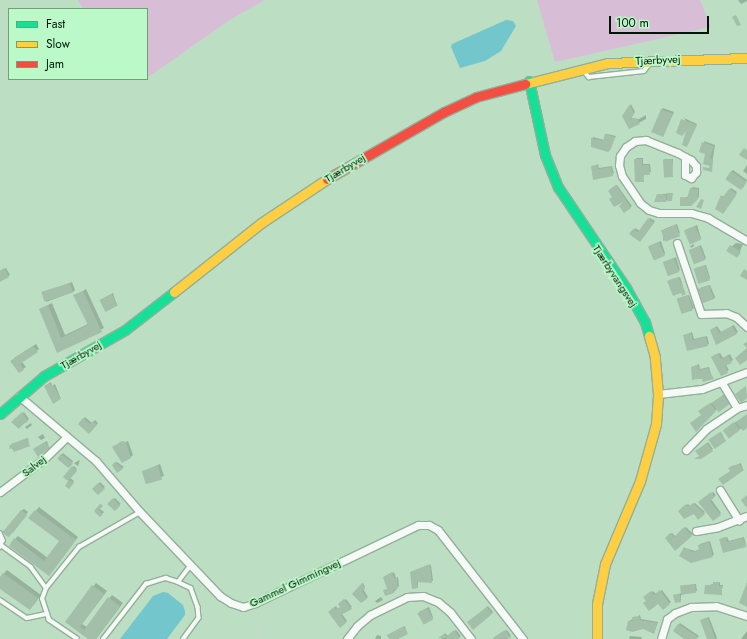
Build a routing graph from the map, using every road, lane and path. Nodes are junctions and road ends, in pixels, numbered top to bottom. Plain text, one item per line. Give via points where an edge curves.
1 (531, 0) edge
2 (747, 58) edge
3 (650, 64) junction
4 (554, 75) junction
5 (529, 82) junction
6 (543, 87) dead end
7 (541, 97) dead end
8 (727, 110) junction
9 (547, 124) dead end
10 (747, 124) edge
11 (530, 125) dead end
12 (747, 128) edge
13 (733, 134) junction
14 (685, 157) junction
15 (539, 164) dead end
16 (558, 164) dead end
17 (696, 172) junction
18 (715, 178) junction
19 (747, 192) edge
20 (708, 218) junction
21 (571, 226) dead end
22 (725, 226) junction
23 (711, 238) junction
24 (747, 241) edge
25 (677, 243) dead end
26 (615, 256) dead end
27 (647, 307) dead end
28 (726, 313) junction
29 (634, 321) dead end
30 (747, 327) edge
31 (656, 328) dead end
32 (661, 347) dead end
33 (664, 360) dead end
34 (747, 372) edge
35 (648, 373) dead end
36 (722, 383) junction
37 (663, 393) junction
38 (19, 396) junction
39 (747, 405) edge
40 (737, 408) junction
41 (648, 413) dead end
42 (0, 414) edge
43 (648, 419) junction
44 (646, 426) dead end
45 (66, 438) junction
46 (686, 450) dead end
47 (634, 473) dead end
48 (649, 480) dead end
49 (720, 490) dead end
50 (0, 492) edge
51 (140, 512) junction
52 (747, 516) edge
53 (739, 520) junction
54 (418, 525) junction
55 (696, 530) dead end
56 (0, 533) edge
57 (1, 546) edge
58 (619, 553) dead end
59 (457, 554) junction
60 (747, 555) edge
61 (599, 557) dead end
62 (732, 560) junction
63 (191, 565) junction
64 (612, 575) junction
65 (593, 577) dead end
66 (178, 582) junction
67 (610, 582) dead end
68 (46, 588) junction
69 (590, 592) dead end
70 (268, 597) junction
71 (0, 600) edge
72 (434, 601) junction
73 (273, 607) junction
74 (589, 608) dead end
75 (728, 609) junction
76 (46, 615) junction
77 (747, 616) edge
78 (47, 639) edge
79 (77, 639) edge
80 (103, 639) edge
81 (184, 639) edge
82 (259, 639) edge
83 (346, 639) edge
84 (471, 639) edge
85 (523, 639) edge
86 (588, 639) edge
87 (597, 639) edge
88 (661, 639) edge

1 - 4 path
2 - 3 street, Tjærbyvej
3 - 4 street, Tjærbyvej via 582,68
3 - 8 path via 696,80
4 - 5 street, Tjærbyvej
5 - 11 path via 522,95
5 - 37 street, Tjærbyvangsvej via 545,155 558,187 576,218 626,288 645,322
5 - 38 street, Tjærbyvej via 476,97 444,112 313,187 261,223 125,330 44,376
6 - 7 path
8 - 10 path
8 - 13 path
9 - 16 path
12 - 13 path
13 - 18 path
14 - 17 street via 696,166
14 - 17 street via 685,175 691,178
14 - 20 street via 646,140 635,141 626,147 620,156 619,165 622,176 640,203 649,210 659,213 691,213
15 - 21 path via 558,207
17 - 18 path
18 - 20 path via 706,204
19 - 22 path
20 - 22 street
20 - 23 path
22 - 23 path
22 - 24 street
23 - 28 path
25 - 28 street via 701,314
26 - 27 path
28 - 30 street via 736,317
29 - 35 path
31 - 32 path
33 - 37 path
34 - 36 street
36 - 37 street
36 - 40 street
37 - 48 path via 664,428
37 - 87 street, Tjærbyvangsvej via 650,451 605,564 598,604
38 - 42 street, Tjærbyvej
38 - 45 street, Gammel Gimmingvej
39 - 40 street
40 - 46 street via 706,429
41 - 43 path
43 - 44 path
43 - 54 path via 632,420
45 - 50 street, Salvej via 45,458
45 - 51 street, Gammel Gimmingvej via 96,461
47 - 61 path
49 - 53 street
51 - 63 street, Gammel Gimmingvej
51 - 68 lane via 78,547
52 - 53 street
53 - 55 street
54 - 59 street via 429,525 438,530
54 - 70 street, Gammel Gimmingvej
56 - 57 lane via 3,540
57 - 68 lane via 31,567
58 - 64 path
59 - 72 path via 447,562
59 - 85 street
60 - 62 path
62 - 64 path via 668,578 651,580
62 - 75 path
63 - 66 lane
63 - 70 street, Gammel Gimmingvej via 220,596 237,605 243,607
64 - 67 path
65 - 69 path
66 - 80 lane via 166,578 146,584
66 - 81 lane via 191,588 198,607 198,618
68 - 76 lane via 42,599
70 - 73 path
71 - 76 lane via 27,618
72 - 83 street via 424,596 407,597 389,605 357,626
72 - 84 street via 450,612
73 - 82 path via 260,624
73 - 83 path
74 - 86 path
75 - 77 street
75 - 88 street via 716,606 691,608 675,613 667,619
76 - 78 path via 42,623
76 - 79 lane via 49,620

